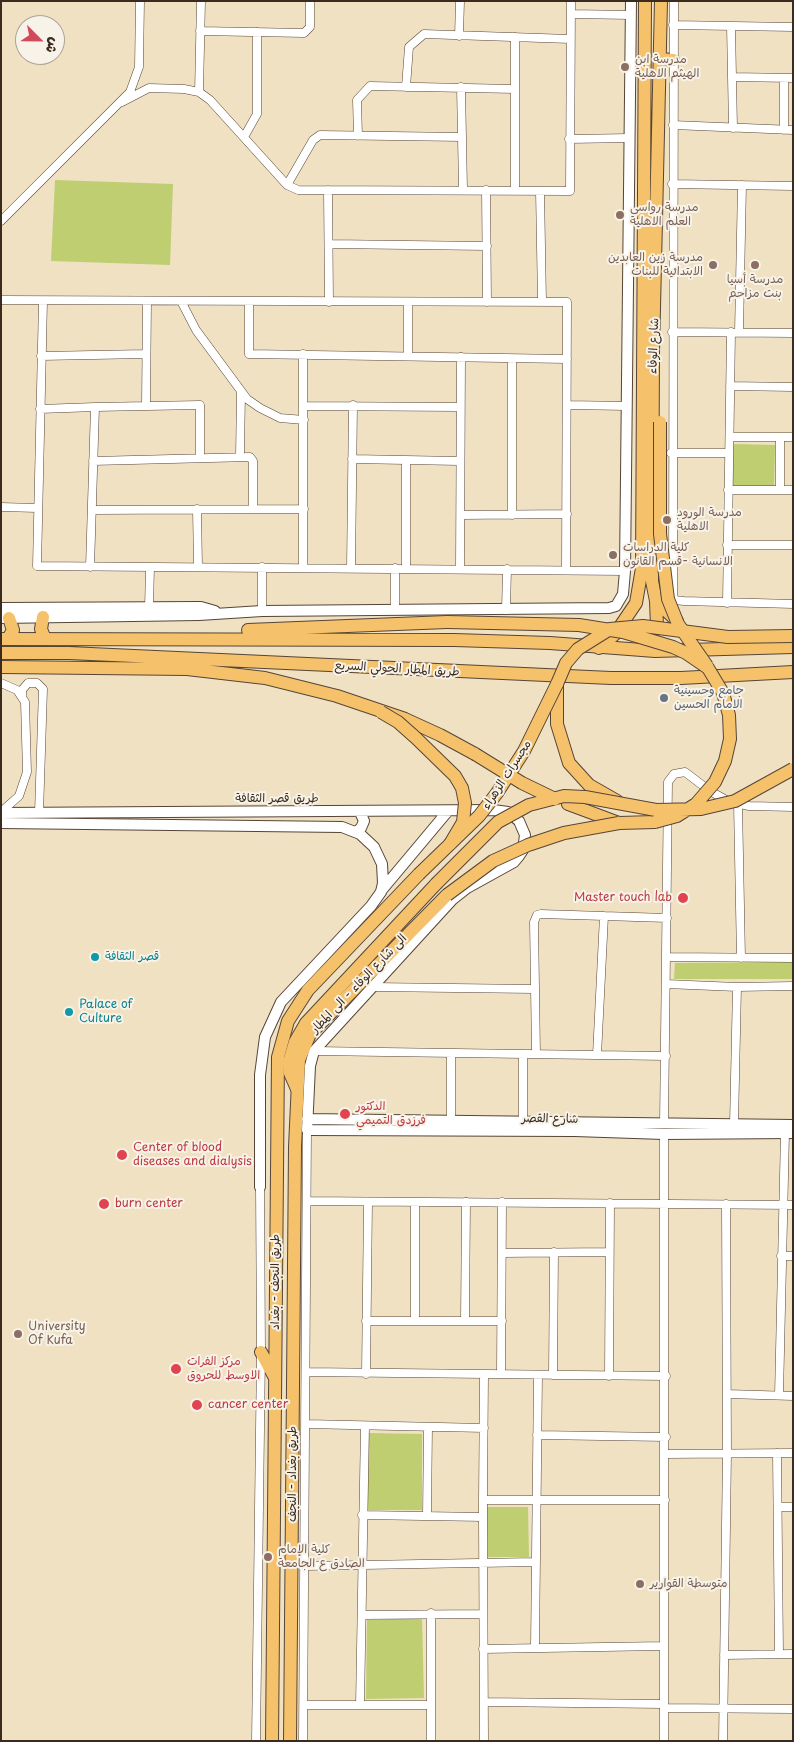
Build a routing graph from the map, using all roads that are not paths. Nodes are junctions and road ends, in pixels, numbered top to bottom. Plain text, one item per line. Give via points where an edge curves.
1 (140, 1) edge
2 (201, 1) edge
3 (310, 1) edge
4 (460, 1) edge
5 (571, 1) edge
6 (632, 1) edge
7 (645, 1) edge
8 (661, 1) edge
9 (674, 1) edge
10 (571, 14) junction
11 (632, 15) junction
12 (673, 25) junction
13 (731, 26) junction
14 (793, 27) edge
15 (200, 31) junction
16 (257, 32) junction
17 (460, 36) junction
18 (515, 37) junction
19 (570, 39) junction
20 (667, 59) junction
21 (138, 74) junction
22 (732, 77) junction
23 (788, 78) edge
24 (406, 87) junction
25 (461, 87) junction
26 (150, 88) junction
27 (515, 89) junction
28 (199, 92) junction
29 (122, 102) junction
30 (672, 125) junction
31 (733, 128) junction
32 (784, 130) junction
33 (793, 130) edge
34 (358, 136) junction
35 (244, 137) junction
36 (462, 137) junction
37 (630, 138) junction
38 (569, 139) junction
39 (672, 184) junction
40 (287, 185) junction
41 (742, 185) junction
42 (793, 186) edge
43 (463, 189) junction
44 (328, 190) junction
45 (486, 190) junction
46 (515, 190) junction
47 (540, 190) junction
48 (1, 221) edge
49 (643, 230) junction
50 (329, 244) junction
51 (487, 246) junction
52 (1, 300) edge
53 (249, 300) junction
54 (42, 301) junction
55 (147, 301) junction
56 (181, 301) junction
57 (329, 302) junction
58 (408, 302) junction
59 (487, 302) junction
60 (542, 302) junction
61 (655, 318) junction
62 (672, 332) junction
63 (730, 332) junction
64 (739, 332) junction
65 (793, 333) edge
66 (146, 354) junction
67 (303, 354) junction
68 (41, 356) junction
69 (408, 356) junction
70 (461, 357) junction
71 (512, 359) junction
72 (567, 359) junction
73 (730, 386) junction
74 (793, 387) edge
75 (241, 391) junction
76 (146, 405) junction
77 (568, 405) junction
78 (305, 406) junction
79 (353, 406) junction
80 (627, 406) junction
81 (95, 407) junction
82 (459, 408) junction
83 (40, 409) junction
84 (304, 420) junction
85 (730, 437) junction
86 (780, 437) junction
87 (793, 437) edge
88 (671, 453) junction
89 (728, 454) junction
90 (200, 457) junction
91 (240, 457) junction
92 (352, 459) junction
93 (93, 461) junction
94 (406, 461) junction
95 (459, 461) junction
96 (728, 490) junction
97 (780, 490) junction
98 (793, 490) edge
99 (1, 507) edge
100 (37, 508) junction
101 (253, 509) junction
102 (304, 509) junction
103 (92, 510) junction
104 (198, 510) junction
105 (460, 514) junction
106 (566, 514) junction
107 (512, 515) junction
108 (793, 545) edge
109 (727, 546) junction
110 (90, 567) junction
111 (150, 567) junction
112 (198, 567) junction
113 (262, 567) junction
114 (303, 568) junction
115 (351, 568) junction
116 (395, 568) junction
117 (406, 568) junction
118 (460, 568) junction
119 (507, 569) junction
120 (566, 569) junction
121 (625, 570) junction
122 (656, 601) junction
123 (636, 603) junction
124 (727, 603) junction
125 (793, 604) edge
126 (149, 608) junction
127 (395, 610) junction
128 (506, 610) junction
129 (262, 611) junction
130 (216, 612) junction
131 (4, 614) edge
132 (43, 617) junction
133 (610, 629) junction
134 (793, 636) edge
135 (5, 639) edge
136 (45, 639) junction
137 (143, 639) junction
138 (793, 647) edge
139 (600, 648) junction
140 (730, 650) junction
141 (1, 653) edge
142 (1, 667) edge
143 (708, 668) junction
144 (793, 672) edge
145 (1, 683) edge
146 (557, 684) junction
147 (22, 696) junction
148 (382, 712) junction
149 (793, 769) edge
150 (738, 804) junction
151 (624, 805) junction
152 (793, 807) edge
153 (448, 811) junction
154 (1, 812) edge
155 (360, 812) junction
156 (39, 813) junction
157 (1, 823) edge
158 (619, 823) junction
159 (356, 832) junction
160 (450, 844) junction
161 (419, 874) joint
162 (381, 892) junction
163 (604, 916) junction
164 (667, 918) junction
165 (666, 957) junction
166 (741, 958) junction
167 (793, 958) edge
168 (666, 984) junction
169 (793, 986) edge
170 (372, 987) junction
171 (737, 987) junction
172 (534, 989) junction
173 (314, 1051) junction
174 (451, 1053) junction
175 (536, 1054) junction
176 (523, 1055) junction
177 (597, 1055) junction
178 (666, 1056) junction
179 (297, 1089) junction
180 (451, 1121) junction
181 (523, 1122) junction
182 (307, 1124) junction
183 (734, 1124) junction
184 (793, 1125) edge
185 (559, 1127) junction
186 (664, 1129) junction
187 (789, 1133) edge
188 (295, 1147) joint
189 (260, 1187) joint
190 (307, 1201) junction
191 (368, 1202) junction
192 (415, 1202) junction
193 (466, 1202) junction
194 (502, 1202) junction
195 (610, 1203) junction
196 (666, 1203) junction
197 (726, 1204) junction
198 (781, 1205) junction
199 (793, 1205) edge
200 (301, 1215) junction
201 (554, 1252) junction
202 (609, 1252) junction
203 (502, 1253) junction
204 (781, 1256) junction
205 (793, 1256) edge
206 (366, 1321) junction
207 (415, 1321) junction
208 (465, 1321) junction
209 (502, 1321) junction
210 (261, 1352) junction
211 (306, 1372) junction
212 (366, 1374) junction
213 (501, 1374) junction
214 (484, 1375) junction
215 (538, 1375) junction
216 (553, 1375) junction
217 (609, 1376) junction
218 (666, 1376) junction
219 (276, 1381) junction
220 (728, 1394) junction
221 (779, 1396) junction
222 (793, 1396) edge
223 (306, 1424) junction
224 (364, 1426) junction
225 (428, 1427) junction
226 (484, 1428) junction
227 (537, 1435) junction
228 (666, 1437) junction
229 (727, 1453) junction
230 (777, 1453) junction
231 (793, 1453) edge
232 (666, 1454) junction
233 (483, 1500) junction
234 (536, 1500) junction
235 (665, 1500) junction
236 (779, 1507) junction
237 (793, 1507) edge
238 (362, 1515) junction
239 (428, 1516) junction
240 (482, 1517) junction
241 (536, 1562) junction
242 (483, 1563) junction
243 (362, 1565) junction
244 (305, 1566) junction
245 (431, 1613) junction
246 (483, 1614) junction
247 (362, 1615) junction
248 (664, 1646) junction
249 (536, 1647) junction
250 (483, 1648) junction
251 (778, 1654) junction
252 (793, 1654) edge
253 (724, 1655) junction
254 (484, 1702) junction
255 (304, 1705) junction
256 (360, 1705) junction
257 (431, 1705) junction
258 (664, 1706) junction
259 (723, 1709) junction
260 (793, 1709) edge
261 (272, 1717) junction
262 (291, 1718) junction
263 (256, 1741) edge
264 (272, 1741) edge
265 (290, 1741) edge
266 (303, 1741) edge
267 (431, 1741) edge
268 (484, 1741) edge
269 (664, 1741) edge
270 (723, 1741) edge

1 - 21 street
2 - 15 street
3 - 16 street via 310,27 306,32
4 - 17 street
5 - 10 street
6 - 11 street
7 - 49 main road, شارع الوفاء
8 - 20 main road, شارع الوفاء
9 - 12 street
10 - 11 street
10 - 19 street
11 - 37 street
12 - 13 street
12 - 20 street
13 - 14 street
13 - 22 street
15 - 16 street
15 - 28 street
16 - 35 street via 257,114
17 - 18 street
17 - 24 street via 424,34 409,47
18 - 19 street
18 - 27 street
19 - 38 street
20 - 30 street
20 - 61 main road, شارع الوفاء
21 - 26 street
21 - 29 street
22 - 23 street
22 - 31 street
23 - 32 street
24 - 25 street
24 - 34 street via 370,86 357,100
25 - 27 street
25 - 36 street
26 - 28 street
26 - 29 street
27 - 46 street
28 - 35 street
29 - 48 street
30 - 31 street
30 - 39 street
31 - 32 street
32 - 33 street
34 - 36 street
34 - 40 street via 317,136
35 - 40 street
36 - 43 street
37 - 38 street
37 - 80 street
38 - 47 street via 570,191
39 - 41 street
39 - 62 street
40 - 44 street via 298,190
41 - 42 street
41 - 64 street
43 - 44 street
43 - 45 street
44 - 50 street
45 - 46 street
45 - 51 street
46 - 47 street
47 - 60 street
49 - 123 main road, شارع الوفاء via 642,568
49 - 133 main road via 637,257 633,593 626,611
50 - 51 street
50 - 57 street
51 - 59 street
52 - 54 street
53 - 56 street
53 - 57 street
53 - 67 street via 249,354
54 - 55 street
54 - 68 street
55 - 56 street
55 - 66 street
56 - 75 street via 196,330
57 - 58 street
58 - 59 street
58 - 69 street
59 - 60 street
60 - 72 street via 567,302
61 - 122 main road, شارع الوفاء via 652,581
61 - 143 main road, bridge via 662,340 660,534 668,599 678,624
62 - 63 street
62 - 88 street
63 - 64 street
63 - 73 street
64 - 65 street
66 - 68 street
66 - 76 street
67 - 69 street
67 - 78 street
68 - 83 street
69 - 70 street
70 - 71 street
70 - 82 street
71 - 72 street
71 - 107 street
72 - 77 street
73 - 74 street
73 - 85 street
75 - 84 street via 247,399 280,418
75 - 91 street
76 - 81 street
76 - 90 street via 200,405
77 - 80 street
77 - 106 street
78 - 79 street
78 - 84 street
79 - 82 street
79 - 92 street
80 - 121 street
81 - 83 street
81 - 93 street
82 - 95 street
83 - 100 street
84 - 102 street
85 - 86 street
85 - 89 street
86 - 87 street
86 - 97 street
88 - 89 street
88 - 124 street via 675,600
89 - 96 street
90 - 91 street
90 - 93 street
91 - 101 street via 250,457 253,461
92 - 94 street
92 - 115 street
93 - 103 street
94 - 95 street
94 - 117 street
95 - 105 street
96 - 97 street
96 - 109 street
97 - 98 street
99 - 100 street
100 - 110 street via 36,566
101 - 102 street
101 - 104 street
102 - 114 street
103 - 104 street
103 - 110 street
104 - 112 street
105 - 107 street
105 - 118 street
106 - 107 street
106 - 120 street
108 - 109 street
109 - 124 street
110 - 111 street
111 - 112 street
111 - 126 street
112 - 113 street
113 - 114 street
113 - 129 street
114 - 115 street
115 - 116 street
116 - 117 street
116 - 127 street
117 - 118 street
118 - 119 street
119 - 120 street
119 - 128 street
120 - 121 street
121 - 128 street via 620,601 616,606
122 - 123 main road, شارع الوفاء via 657,626 645,635 636,633 630,624
122 - 140 main road via 696,634
123 - 139 main road, شارع الوفاء via 615,634
124 - 125 street
126 - 130 street via 200,607
126 - 131 street
127 - 128 street
127 - 129 street
129 - 130 street
130 - 132 street
131 - 132 street
131 - 135 main road via 13,630
132 - 136 main road via 41,629
133 - 134 main road, bridge via 643,626 728,637
133 - 146 main road, مجسرات الزهراء, bridge via 578,649 566,663
135 - 136 main road
136 - 137 main road
137 - 139 main road via 454,640
137 - 143 main road, bridge via 172,634 447,622 578,626 623,632 672,647
138 - 140 main road
139 - 140 main road via 655,652
141 - 144 main road, طريق المطار الحولي السريع via 70,653 611,678 689,678
142 - 148 main road via 187,669 239,674 337,696
143 - 158 main road, bridge via 723,693 730,727 725,761 715,782 696,804 677,816 643,824
145 - 147 street via 11,686
146 - 151 main road, bridge via 557,724 569,763 589,785
146 - 160 main road, مجسرات الزهراء, bridge via 524,751 497,793
147 - 154 street via 27,709 27,772 19,796
147 - 156 street via 22,690 28,683 37,683 42,690
148 - 158 main road, bridge via 440,734 547,796
148 - 160 main road, bridge via 409,731 458,782 464,794 465,812 460,830
149 - 151 main road, bridge via 723,805 681,811
150 - 152 street
150 - 164 street via 710,791 690,774 679,772 670,777 667,788
150 - 166 street
151 - 179 main road, bridge via 564,796 529,805 498,822 306,1023 289,1062
153 - 155 street, طريق قصر الثقافة
153 - 162 street
153 - 170 street, طريق قصر الثقافة via 508,812 523,828 523,850 514,862 453,899
154 - 156 street, طريق قصر الثقافة
155 - 156 street, طريق قصر الثقافة
155 - 159 street via 364,821
157 - 159 street via 333,827
158 - 179 main road, الى شارع الوفاء - الى المطار, bridge via 564,833 528,845 493,861 447,895 310,1034 299,1060
159 - 162 street via 368,840 379,855 383,874
160 - 161 main road, مجسرات الزهراء, bridge
161 - 219 main road, طريق النجف - بغداد via 308,990 284,1033 277,1070
162 - 189 street via 372,906 294,987 272,1019 261,1056
163 - 164 street
163 - 172 street via 537,915 534,922
163 - 177 street
164 - 165 street
165 - 166 street
165 - 168 street
166 - 167 street
168 - 171 street
168 - 178 street
169 - 171 street
170 - 172 street
170 - 173 street, طريق قصر الثقافة
171 - 183 street
172 - 175 street
173 - 174 street
173 - 182 street
174 - 176 street
174 - 180 street
175 - 176 street
175 - 177 street
176 - 181 street
177 - 178 street
178 - 186 street
179 - 188 main road, الى شارع الوفاء - الى المطار
180 - 181 street, شارع القصر
180 - 182 street, شارع القصر
181 - 185 street, شارع القصر
182 - 185 street, شارع القصر
182 - 190 street
183 - 184 street, شارع القصر
183 - 186 street, شارع القصر
185 - 186 street, شارع القصر
186 - 187 street, شارع القصر
186 - 196 street
187 - 198 street
188 - 200 main road, طريق بغداد - النجف
189 - 210 street
190 - 191 street
190 - 200 street
191 - 192 street
191 - 206 street
192 - 193 street
192 - 207 street
193 - 194 street
193 - 208 street
194 - 195 street
194 - 203 street
195 - 196 street
195 - 202 street
196 - 197 street
196 - 218 street
197 - 198 street
197 - 220 street
198 - 199 street
198 - 204 street
200 - 211 street
200 - 262 main road, طريق بغداد - النجف
201 - 202 street
201 - 203 street
201 - 216 street
202 - 217 street
203 - 209 street
204 - 205 street
204 - 221 street
206 - 207 street
206 - 212 street
207 - 208 street
208 - 209 street
209 - 213 street
210 - 219 main road
210 - 263 street
211 - 212 street
211 - 223 street
212 - 214 street
213 - 214 street
213 - 215 street
214 - 226 street
215 - 216 street
215 - 227 street
216 - 217 street
217 - 218 street
218 - 228 street
219 - 261 main road, طريق النجف - بغداد
220 - 221 street
220 - 229 street
221 - 222 street
223 - 224 street
223 - 244 street
224 - 225 street
224 - 238 street
225 - 226 street
225 - 239 street
226 - 233 street
227 - 228 street
227 - 234 street
228 - 232 street
229 - 230 street
229 - 232 street
229 - 253 street
230 - 231 street
230 - 236 street
232 - 235 street
233 - 234 street
233 - 240 street
234 - 235 street
234 - 241 street
235 - 248 street
236 - 237 street
236 - 251 street
238 - 239 street
238 - 243 street
239 - 240 street
240 - 242 street
241 - 242 street
241 - 249 street
242 - 243 street
242 - 246 street
243 - 244 street
243 - 247 street
244 - 255 street
245 - 246 street
245 - 247 street
245 - 257 street
246 - 250 street
247 - 256 street
248 - 249 street
248 - 258 street
249 - 250 street
250 - 254 street
251 - 252 street
251 - 253 street
253 - 259 street
254 - 258 street
254 - 268 street
255 - 256 street
255 - 266 street
256 - 257 street
257 - 267 street
258 - 259 street
258 - 269 street
259 - 260 street
259 - 270 street
261 - 262 main road via 281,1721
261 - 264 main road, طريق النجف - بغداد
262 - 265 main road, طريق بغداد - النجف

